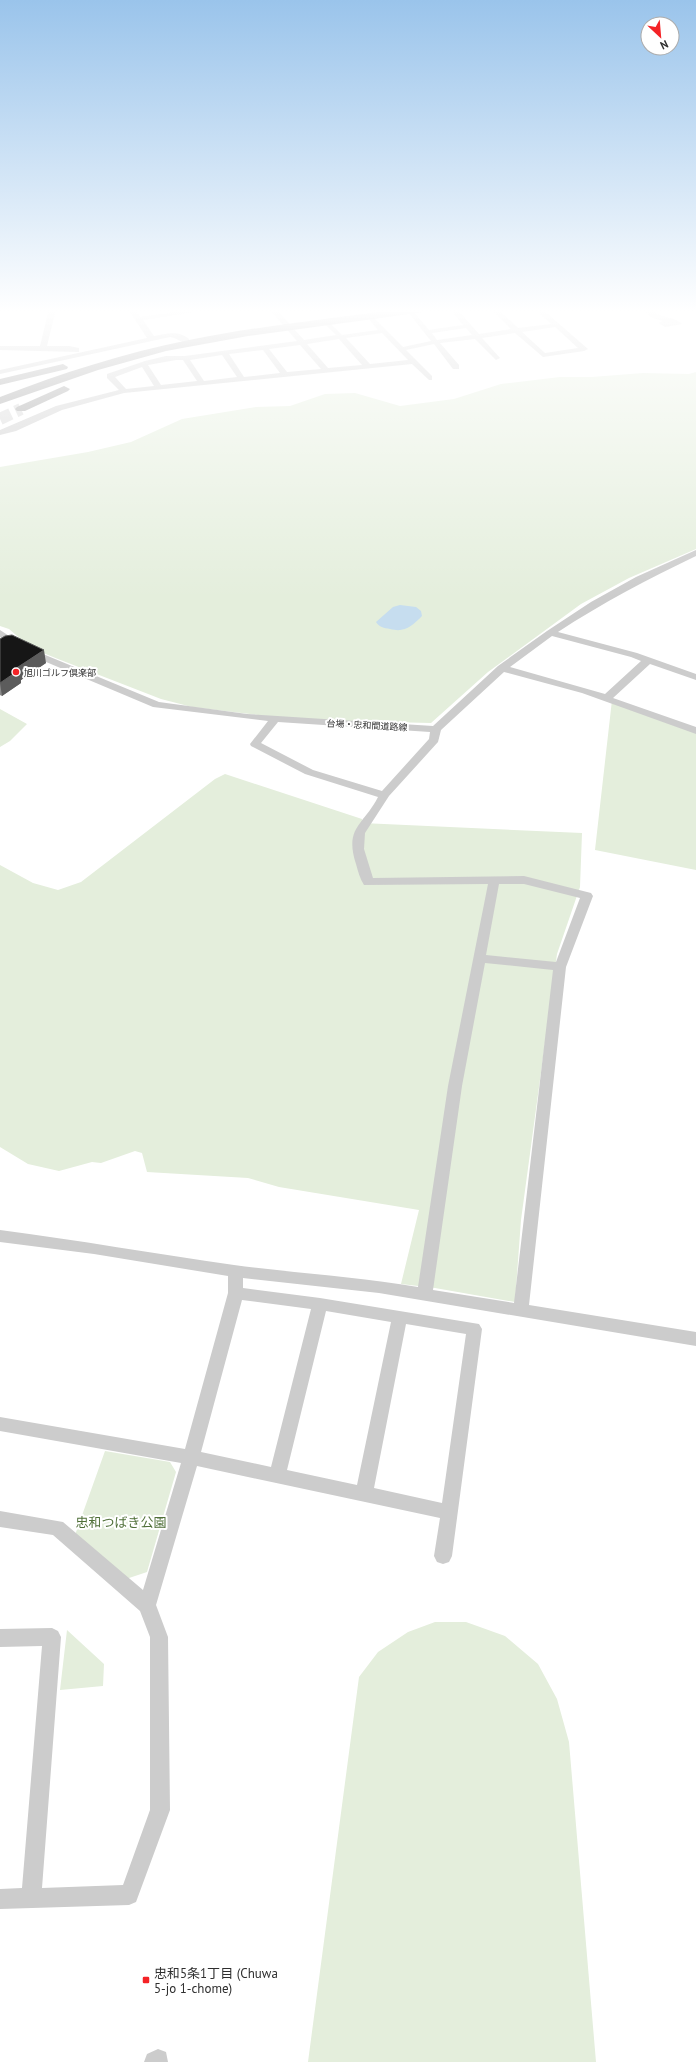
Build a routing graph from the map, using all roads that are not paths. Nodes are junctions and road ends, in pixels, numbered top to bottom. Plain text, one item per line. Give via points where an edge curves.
1 (29, 405) edge
2 (70, 405) edge
3 (21, 409) tunnel mouth
4 (0, 433) edge
5 (696, 552) edge
6 (0, 633) edge
7 (550, 633) junction
8 (648, 660) junction
9 (502, 668) junction
10 (696, 677) edge
11 (607, 698) junction
12 (275, 719) junction
13 (436, 729) junction
14 (696, 731) edge
15 (384, 795) junction
16 (494, 881) junction
17 (479, 958) junction
18 (560, 967) junction
19 (0, 1236) edge
20 (235, 1271) junction
21 (236, 1293) junction
22 (425, 1294) junction
23 (320, 1304) junction
24 (521, 1309) junction
25 (400, 1317) junction
26 (696, 1339) edge
27 (0, 1424) edge
28 (191, 1457) junction
29 (278, 1474) junction
30 (364, 1494) junction
31 (448, 1512) junction
32 (0, 1519) edge
33 (442, 1556) dead end
34 (147, 1605) junction
35 (0, 1638) edge
36 (31, 1898) junction
37 (0, 1899) edge

1 - 3 highway
2 - 4 street
5 - 7 street via 639,579
6 - 12 street, 台場・忠和間道路線 via 23,650 157,705
7 - 8 street
7 - 9 street
8 - 10 street
8 - 11 street
9 - 11 street
9 - 13 street
11 - 14 street
12 - 13 street, 台場・忠和間道路線
12 - 15 street via 255,744 309,772
13 - 15 street via 434,740
15 - 16 street via 358,838 368,882
16 - 17 street
16 - 18 street via 524,880 587,896
17 - 18 street
17 - 22 street via 455,1086
18 - 24 street
19 - 20 street
20 - 21 street
20 - 22 street
21 - 23 street
21 - 28 street
22 - 24 street
23 - 25 street
23 - 29 street
24 - 26 street
25 - 30 street
25 - 31 street via 474,1329
27 - 28 street
28 - 29 street
28 - 34 street
29 - 30 street
30 - 31 street
31 - 33 street
32 - 34 street via 57,1528
34 - 36 street via 159,1637 160,1810 129,1895
35 - 36 street via 52,1637
36 - 37 street

